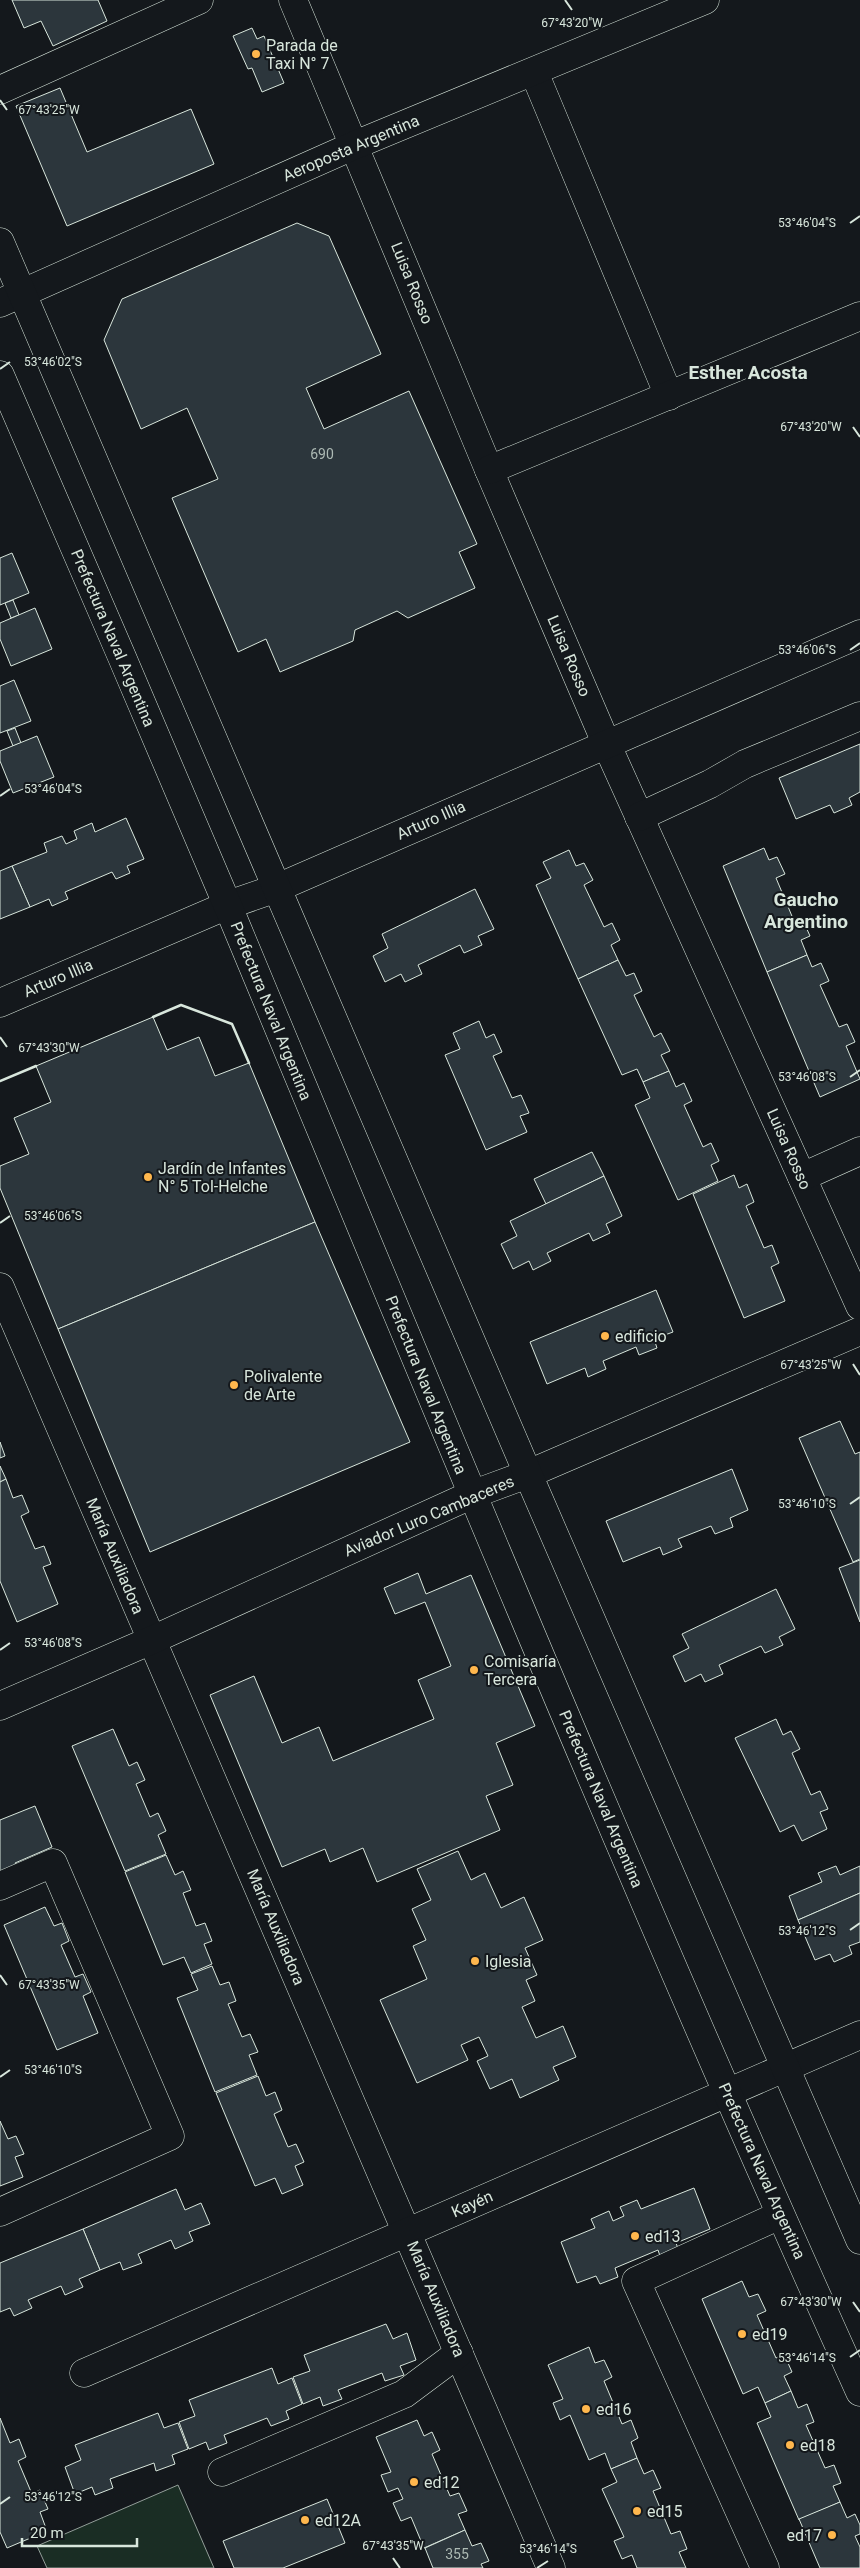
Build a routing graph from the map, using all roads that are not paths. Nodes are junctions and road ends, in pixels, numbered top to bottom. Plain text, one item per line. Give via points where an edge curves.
1 (199, 0) edge
2 (293, 0) edge
3 (705, 0) edge
4 (534, 72) junction
5 (0, 90) edge
6 (355, 145) junction
7 (0, 242) edge
8 (11, 298) edge
9 (860, 316) edge
10 (0, 374) edge
11 (669, 396) junction
12 (489, 470) junction
13 (860, 634) edge
14 (860, 716) edge
15 (606, 743) junction
16 (639, 817) junction
17 (277, 888) junction
18 (228, 905) junction
19 (0, 1003) edge
20 (860, 1151) edge
21 (802, 1177) junction
22 (0, 1287) edge
23 (860, 1306) edge
24 (860, 1331) edge
25 (528, 1474) junction
26 (471, 1495) junction
27 (152, 1640) junction
28 (0, 1706) edge
29 (0, 1886) edge
30 (860, 2036) edge
31 (783, 2067) junction
32 (727, 2093) junction
33 (0, 2212) edge
34 (780, 2216) junction
35 (407, 2233) junction
36 (860, 2240) edge
37 (460, 2354) junction
38 (84, 2373) dead end
39 (860, 2392) edge
40 (222, 2472) dead end
41 (551, 2568) edge
42 (765, 2568) edge

1 - 5 street
2 - 6 street, Luisa Rosso
3 - 4 street, Aeroposta Argentina
4 - 6 street, Aeroposta Argentina
4 - 11 street
6 - 8 street, Aeroposta Argentina
6 - 12 street, Luisa Rosso
7 - 8 street
8 - 17 street
9 - 11 street
10 - 18 street, Prefectura Naval Argentina
11 - 12 street
12 - 15 street, Luisa Rosso
13 - 15 street, Arturo Illia
14 - 16 street via 745,764
15 - 16 street, Luisa Rosso
15 - 17 street, Arturo Illia
16 - 21 street, Luisa Rosso
17 - 18 street, Arturo Illia
17 - 25 street
18 - 19 street, Arturo Illia
18 - 26 street, Prefectura Naval Argentina
20 - 21 street
21 - 23 street, Luisa Rosso
22 - 27 street, María Auxiliadora
24 - 25 street, Aviador Luro Cambaceres
25 - 26 street, Aviador Luro Cambaceres
25 - 31 street
26 - 27 street, Aviador Luro Cambaceres
26 - 32 street, Prefectura Naval Argentina
27 - 28 street, Aviador Luro Cambaceres
27 - 35 street, María Auxiliadora
29 - 33 street via 53,1863 170,2136
30 - 31 street, Kayén
31 - 32 street, Kayén
31 - 36 street
32 - 34 street, Prefectura Naval Argentina
32 - 35 street, Kayén
34 - 39 street, Prefectura Naval Argentina
34 - 42 street via 636,2281
35 - 37 street, María Auxiliadora
35 - 38 street, Kayén
37 - 40 street via 404,2394
37 - 41 street, María Auxiliadora

